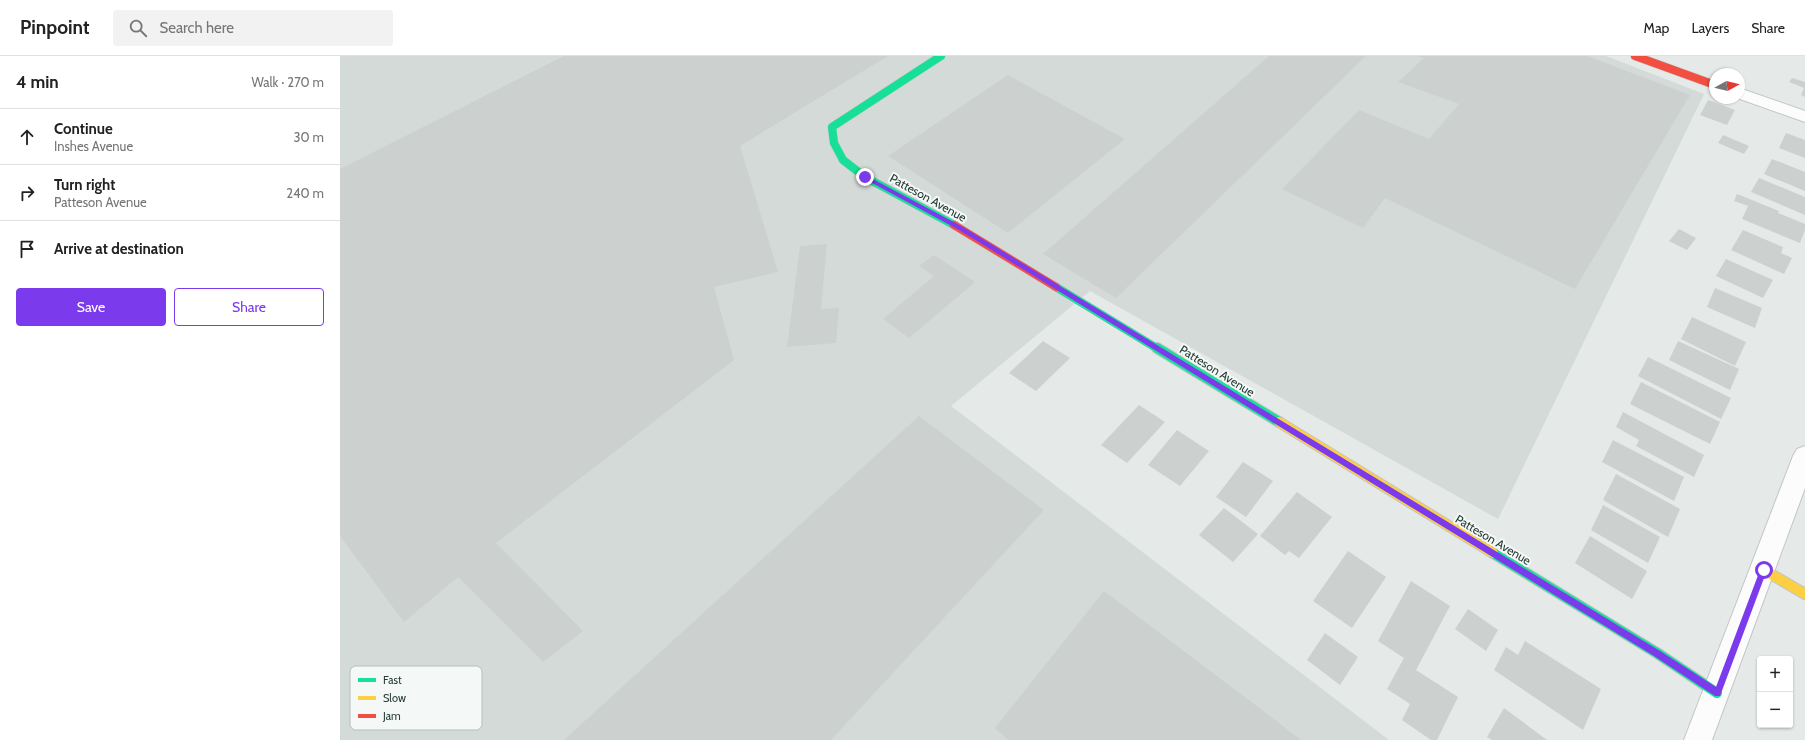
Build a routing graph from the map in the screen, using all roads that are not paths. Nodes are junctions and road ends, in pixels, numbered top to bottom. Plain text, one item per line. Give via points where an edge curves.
1 (941, 56) edge
2 (1635, 56) edge
3 (1709, 83) edge
4 (1745, 96) edge
5 (1805, 117) edge
6 (1805, 456) edge
7 (1764, 570) junction
8 (1805, 594) edge
9 (1717, 693) junction
10 (1698, 740) edge

1 - 9 street, Patteson Avenue via 832,127 834,143 843,160 865,177 974,237 1657,653
2 - 3 street
4 - 5 street
6 - 7 street
7 - 8 street
7 - 9 street
9 - 10 street

